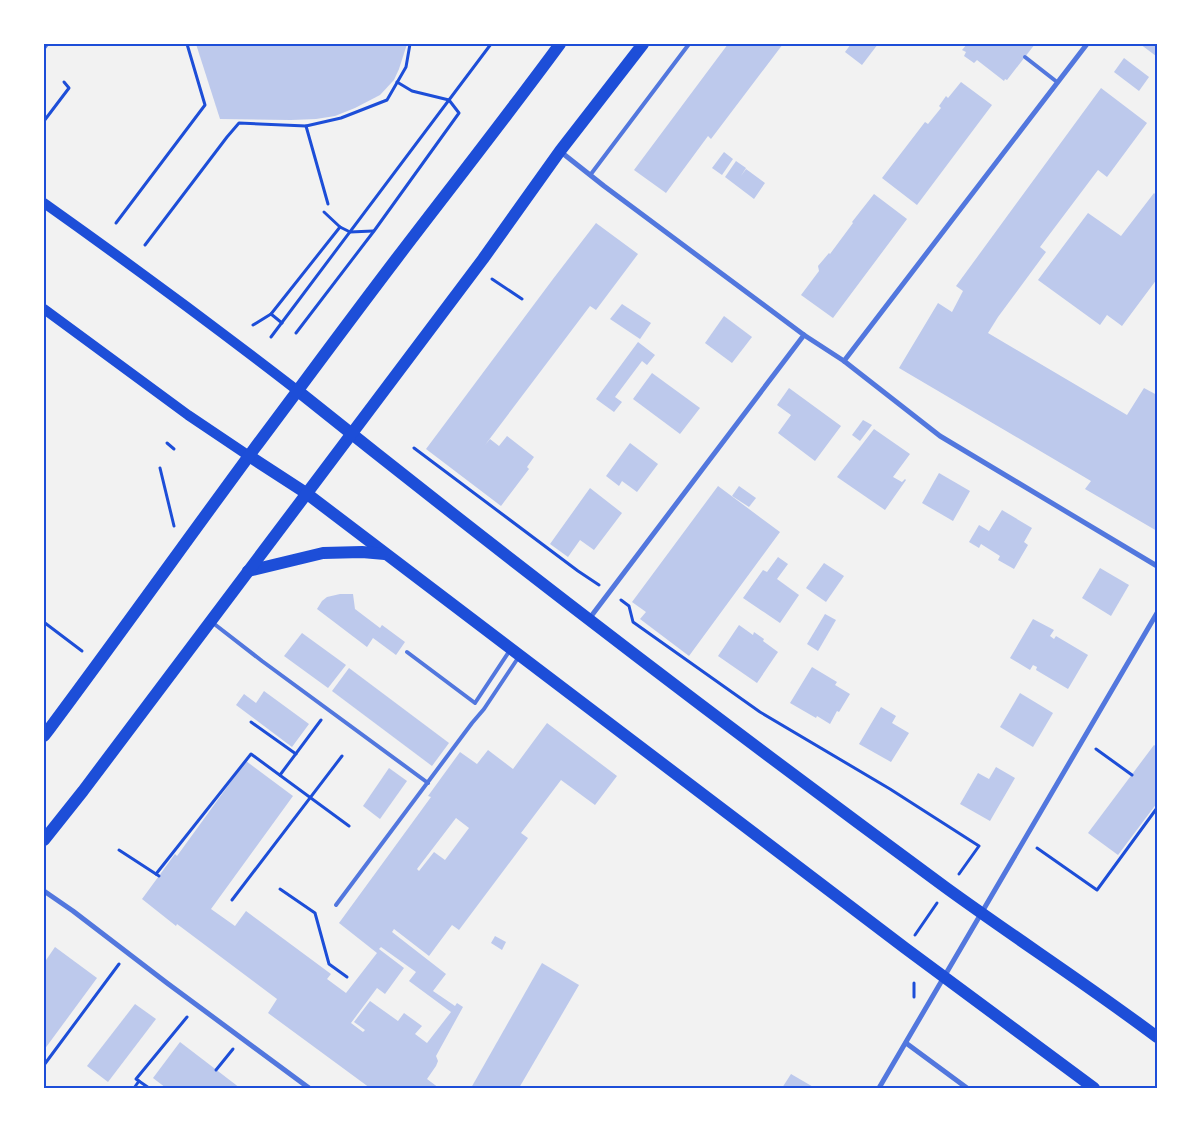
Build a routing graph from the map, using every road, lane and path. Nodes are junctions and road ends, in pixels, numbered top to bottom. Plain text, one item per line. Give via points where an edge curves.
1 (47, 44) edge
2 (187, 44) edge
3 (410, 44) edge
4 (491, 44) edge
5 (560, 44) edge
6 (643, 44) edge
7 (689, 44) edge
8 (1086, 44) edge
9 (44, 48) edge
10 (1025, 57) dead end
11 (64, 82) dead end
12 (397, 82) junction
13 (1057, 82) junction
14 (449, 100) junction
15 (44, 120) edge
16 (306, 126) junction
17 (560, 151) junction
18 (591, 174) junction
19 (44, 203) edge
20 (328, 204) dead end
21 (324, 212) dead end
22 (116, 223) dead end
23 (340, 227) junction
24 (374, 231) junction
25 (350, 232) junction
26 (145, 245) dead end
27 (492, 279) dead end
28 (522, 299) dead end
29 (44, 309) edge
30 (271, 314) junction
31 (282, 323) junction
32 (253, 325) dead end
33 (296, 333) dead end
34 (804, 335) junction
35 (271, 337) dead end
36 (844, 361) junction
37 (298, 391) junction
38 (351, 434) junction
39 (167, 443) dead end
40 (414, 448) dead end
41 (174, 449) dead end
42 (249, 456) junction
43 (160, 468) dead end
44 (306, 493) junction
45 (175, 529) dead end
46 (388, 555) junction
47 (1157, 566) edge
48 (248, 571) junction
49 (609, 592) junction
50 (1157, 613) edge
51 (589, 619) junction
52 (210, 621) junction
53 (45, 623) dead end
54 (82, 651) dead end
55 (407, 652) dead end
56 (516, 652) junction
57 (475, 703) junction
58 (328, 709) junction
59 (484, 709) junction
60 (251, 722) dead end
61 (44, 736) edge
62 (1096, 749) dead end
63 (296, 754) junction
64 (342, 756) dead end
65 (280, 775) junction
66 (1132, 775) dead end
67 (428, 782) junction
68 (311, 797) junction
69 (1157, 808) edge
70 (349, 826) dead end
71 (44, 840) edge
72 (1037, 848) dead end
73 (119, 850) dead end
74 (280, 888) dead end
75 (948, 889) junction
76 (44, 891) edge
77 (232, 900) dead end
78 (336, 905) dead end
79 (983, 913) junction
80 (905, 948) junction
81 (120, 963) dead end
82 (347, 977) dead end
83 (945, 978) junction
84 (187, 1016) dead end
85 (1157, 1037) edge
86 (906, 1043) junction
87 (234, 1049) dead end
88 (44, 1065) edge
89 (216, 1070) dead end
90 (139, 1081) junction
91 (134, 1088) edge
92 (149, 1088) edge
93 (309, 1088) edge
94 (879, 1088) edge
95 (968, 1088) edge
96 (1094, 1088) edge

1 - 9 lane
2 - 22 path via 205,105
3 - 12 path via 406,67
4 - 14 path
5 - 37 main road
6 - 17 main road
7 - 18 lane
8 - 13 street
10 - 13 lane
11 - 15 path via 69,88
12 - 14 path via 412,91
12 - 16 path via 387,100 341,118
13 - 36 street
14 - 24 path via 459,113
14 - 25 path
16 - 20 path
16 - 26 path via 239,124
17 - 18 street
17 - 38 main road
18 - 34 street
19 - 37 main road
21 - 23 path
23 - 25 path
23 - 30 path
24 - 25 path
24 - 33 path
25 - 31 path
27 - 28 path
29 - 42 main road
30 - 31 path
30 - 32 path
31 - 35 path
34 - 36 street
34 - 49 street
36 - 47 street via 940,436
37 - 38 main road
37 - 42 main road
38 - 44 main road
38 - 51 main road
39 - 41 path
40 - 49 path
42 - 44 main road
42 - 61 main road
43 - 45 path
44 - 46 main road
44 - 48 main road
46 - 48 main road via 323,553
46 - 56 main road
48 - 52 main road
49 - 51 street
49 - 75 path via 630,606 633,622 760,712 978,846
50 - 79 street
51 - 75 main road
52 - 58 lane
52 - 71 main road
53 - 54 path
55 - 57 lane
56 - 57 lane
56 - 59 lane
56 - 80 main road
57 - 59 lane
58 - 63 path
58 - 67 lane
59 - 67 lane
60 - 63 path
62 - 66 path
63 - 65 path
64 - 68 path
65 - 68 path
65 - 73 path via 251,754 158,875
67 - 78 lane
68 - 70 path
68 - 77 path
69 - 72 path via 1097,890
74 - 82 path via 315,913 329,964
75 - 79 main road
75 - 80 path
76 - 93 street
79 - 83 street
79 - 85 main road
80 - 83 main road
81 - 88 path
83 - 86 street
83 - 96 main road
84 - 90 path via 136,1079
86 - 94 street
86 - 95 street
87 - 89 path
90 - 91 path
90 - 92 path

